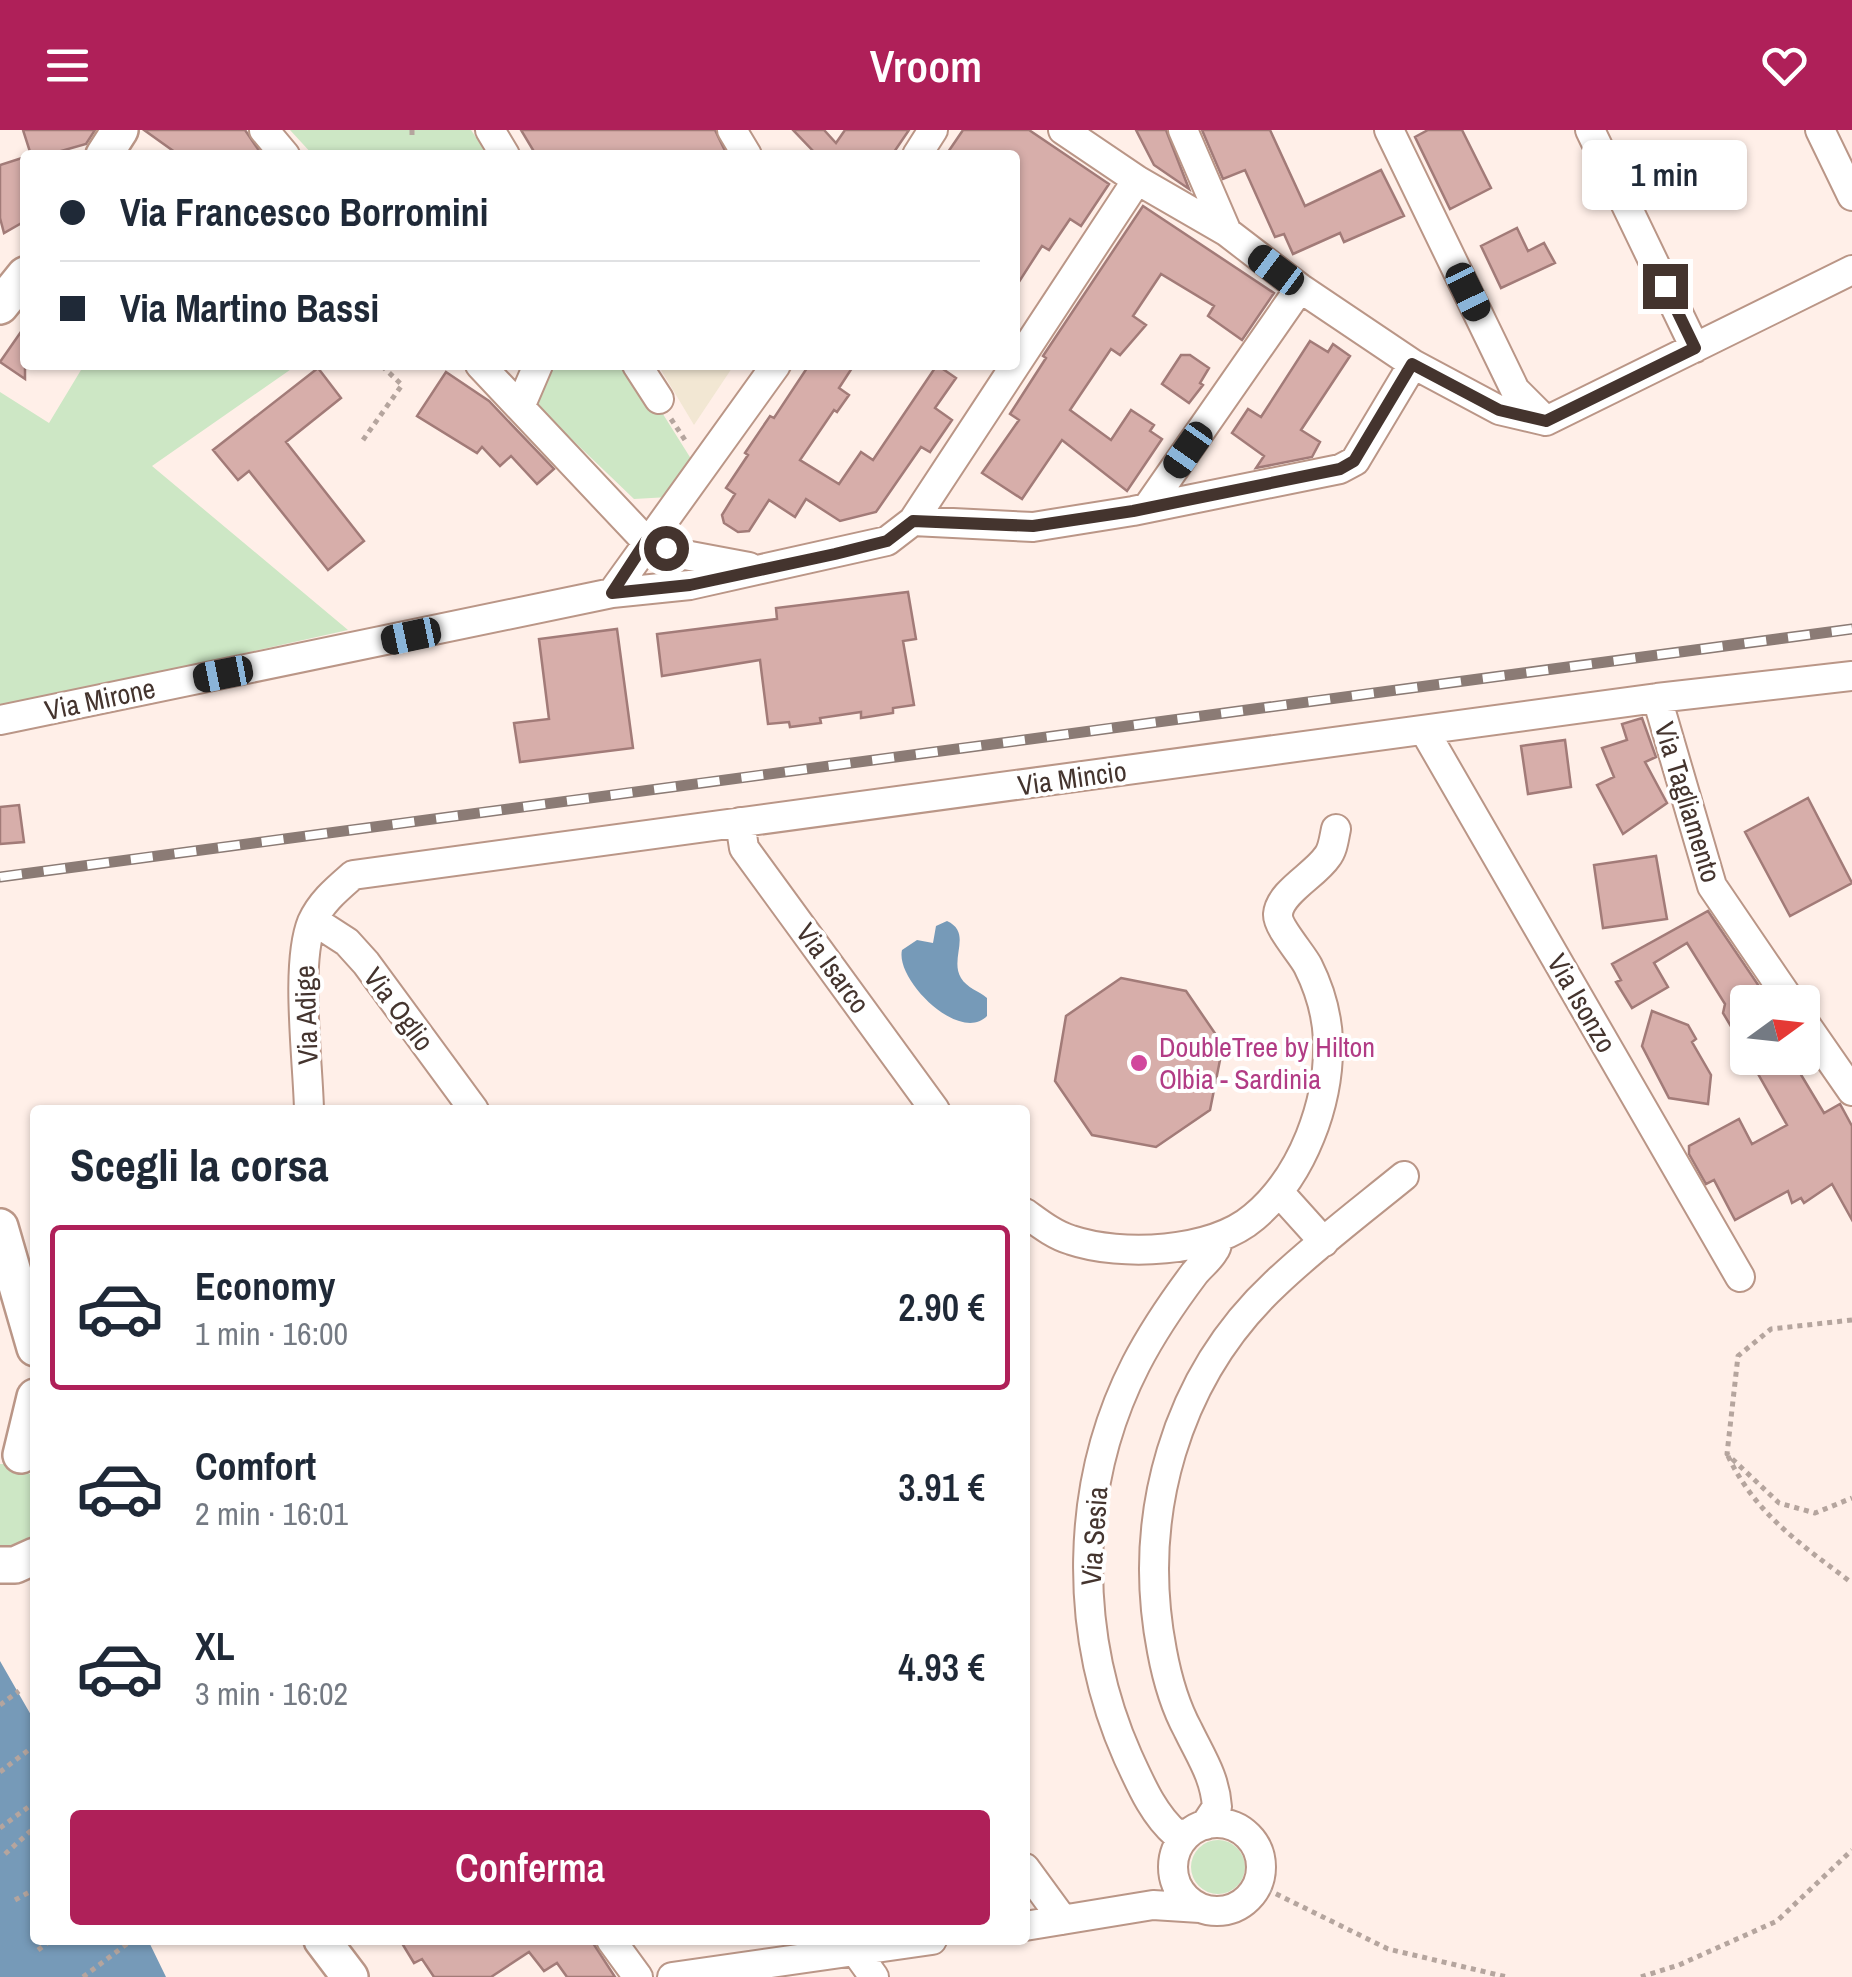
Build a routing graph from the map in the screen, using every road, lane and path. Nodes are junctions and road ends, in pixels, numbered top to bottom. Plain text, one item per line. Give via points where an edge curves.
1 (264, 130) edge
2 (1064, 130) edge
3 (1183, 130) edge
4 (1389, 130) edge
5 (1590, 130) edge
6 (1820, 130) edge
7 (281, 150) edge
8 (1137, 180) junction
9 (1852, 196) edge
10 (1226, 232) junction
11 (1852, 270) edge
12 (20, 281) edge
13 (1300, 288) junction
14 (0, 306) edge
15 (1695, 348) junction
16 (1020, 358) edge
17 (1412, 364) junction
18 (386, 370) edge
19 (485, 370) edge
20 (536, 370) edge
21 (640, 370) edge
22 (772, 370) edge
23 (1012, 370) edge
24 (659, 399) joint
25 (520, 407) junction
26 (1546, 421) junction
27 (364, 440) dead end
28 (702, 467) junction
29 (1147, 508) junction
30 (913, 521) junction
31 (646, 541) junction
32 (757, 569) junction
33 (612, 593) junction
34 (1852, 676) edge
35 (1656, 698) junction
36 (0, 720) edge
37 (1424, 730) junction
38 (740, 822) junction
39 (1336, 828) dead end
40 (313, 920) junction
41 (1779, 985) edge
42 (1820, 1045) edge
43 (1852, 1092) edge
44 (310, 1105) edge
45 (470, 1105) edge
46 (932, 1105) edge
47 (1404, 1176) dead end
48 (1279, 1192) junction
49 (1030, 1216) edge
50 (0, 1228) edge
51 (1218, 1237) junction
52 (1324, 1242) junction
53 (1740, 1276) dead end
54 (1852, 1320) edge
55 (30, 1331) edge
56 (30, 1415) edge
57 (1726, 1454) junction
58 (19, 1456) edge
59 (1852, 1498) edge
60 (1852, 1583) edge
61 (19, 1692) dead end
62 (0, 1705) edge
63 (30, 1749) edge
64 (0, 1772) edge
65 (30, 1805) edge
66 (0, 1828) edge
67 (1197, 1829) junction
68 (30, 1832) edge
69 (1852, 1850) edge
70 (5, 1854) dead end
71 (1174, 1862) junction
72 (1030, 1875) edge
73 (1258, 1885) junction
74 (30, 1892) edge
75 (15, 1900) dead end
76 (1200, 1908) junction
77 (1118, 1910) junction
78 (1063, 1920) junction
79 (1030, 1925) edge
80 (44, 1945) edge
81 (125, 1945) edge
82 (326, 1945) edge
83 (615, 1945) edge
84 (889, 1945) edge
85 (854, 1949) junction
86 (38, 1950) dead end
87 (82, 1977) edge
88 (350, 1977) edge
89 (638, 1977) edge
90 (672, 1977) edge
91 (874, 1977) edge
92 (1507, 1977) edge
93 (1641, 1977) edge

1 - 7 street
2 - 8 street
3 - 10 street
4 - 26 street via 1515,390
5 - 15 street
6 - 9 street
8 - 10 street
8 - 16 street
10 - 13 street
11 - 15 street
12 - 14 main road
13 - 17 street
13 - 29 street
15 - 26 street
17 - 26 street via 1499,410
17 - 29 street via 1354,461 1340,469
18 - 27 path via 402,385
19 - 25 street
20 - 25 street
21 - 24 street
22 - 28 street
23 - 30 street
24 - 28 path
25 - 31 street
28 - 31 street
29 - 30 street via 1033,526
30 - 32 street, Via Mirone via 887,541
31 - 32 street
31 - 33 street
32 - 33 street, Via Mirone
33 - 36 street, Via Mirone
34 - 35 street, Via Mincio
35 - 37 street, Via Mincio
35 - 41 street, Via Tagliamento via 1712,886
37 - 38 street, Via Mincio
37 - 53 street, Via Isonzo
38 - 40 street, Via Mincio via 353,875
38 - 46 street, Via Isarco via 744,848
39 - 48 street via 1330,855 1278,913 1322,1000 1328,1038 1315,1124
40 - 44 street, Via Adige via 304,953
40 - 45 street, Via Oglio via 366,963
42 - 43 street
47 - 52 street
48 - 51 street via 1252,1220
48 - 52 street
49 - 51 street via 1069,1240 1106,1248 1147,1250
50 - 55 main road
51 - 67 street, Via Sesia via 1217,1249 1147,1346 1114,1412 1092,1499 1087,1553 1090,1618 1113,1718 1162,1822 1176,1834
52 - 67 street via 1275,1284 1222,1346 1184,1413 1162,1487 1153,1580 1157,1624 1173,1695 1213,1778 1217,1807
54 - 57 path via 1770,1329 1738,1356
56 - 58 main road
57 - 59 path via 1780,1503 1815,1512
57 - 60 path via 1742,1486 1789,1537
61 - 62 path
63 - 64 path
65 - 66 path
67 - 71 street
67 - 73 street via 1233,1826 1255,1844
68 - 70 path
69 - 93 path via 1776,1922
71 - 76 street via 1179,1890
71 - 77 street via 1155,1886
72 - 78 street
73 - 76 street via 1240,1906
73 - 92 path via 1388,1949
74 - 75 path
76 - 77 street
77 - 78 street
78 - 79 street
80 - 86 path
81 - 87 path
82 - 88 main road
83 - 89 street
84 - 85 street
85 - 90 street
85 - 91 street

